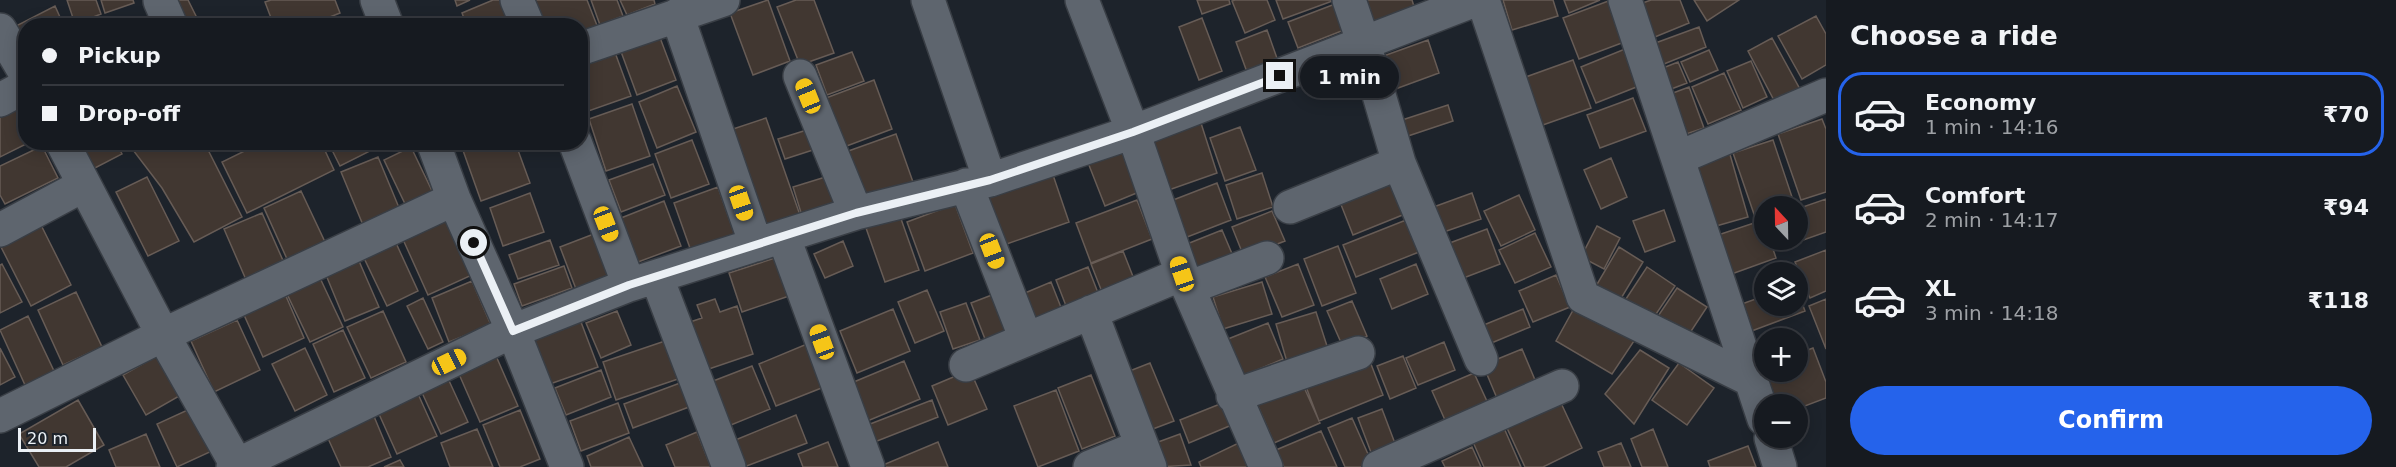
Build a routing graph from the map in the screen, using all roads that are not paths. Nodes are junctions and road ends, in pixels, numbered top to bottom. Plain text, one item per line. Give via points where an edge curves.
1 (377, 0) edge
2 (517, 0) edge
3 (723, 0) edge
4 (928, 0) edge
5 (1082, 0) edge
6 (1348, 0) edge
7 (1475, 0) edge
8 (1483, 0) edge
9 (1625, 0) edge
10 (160, 1) edge
11 (676, 15) junction
12 (167, 18) edge
13 (384, 18) edge
14 (525, 18) edge
15 (0, 30) edge
16 (1364, 44) junction
17 (588, 47) edge
18 (18, 60) edge
19 (800, 76) dead end
20 (18, 90) edge
21 (1826, 95) edge
22 (0, 100) edge
23 (1133, 132) junction
24 (66, 150) edge
25 (436, 150) edge
26 (579, 150) edge
27 (1678, 158) junction
28 (1399, 163) junction
29 (978, 183) junction
30 (84, 185) junction
31 (454, 200) junction
32 (1290, 207) dead end
33 (856, 213) junction
34 (0, 230) edge
35 (770, 242) junction
36 (1267, 258) dead end
37 (643, 281) junction
38 (1185, 281) junction
39 (1091, 312) junction
40 (513, 331) junction
41 (162, 335) junction
42 (1026, 339) junction
43 (1358, 353) dead end
44 (1481, 359) dead end
45 (966, 365) dead end
46 (1751, 380) junction
47 (1562, 386) dead end
48 (1756, 394) edge
49 (1233, 396) junction
50 (0, 416) edge
51 (1773, 448) edge
52 (1146, 457) edge
53 (236, 466) edge
54 (564, 466) edge
55 (729, 467) edge
56 (868, 467) edge
57 (1090, 467) edge
58 (1266, 467) edge
59 (1379, 467) edge
60 (1780, 467) edge

1 - 13 street
2 - 14 street
3 - 11 street
4 - 29 street
5 - 23 street
6 - 16 street
7 - 16 street
8 - 46 street via 1583,297
9 - 27 street
10 - 12 street
11 - 17 street
11 - 35 street
15 - 18 street
16 - 23 street
16 - 28 street
19 - 33 street
20 - 22 street
21 - 27 street
23 - 29 street
23 - 38 street
24 - 30 street
25 - 31 street
26 - 37 street
27 - 46 street
28 - 32 street
28 - 44 street
29 - 33 street
29 - 42 street
30 - 34 street
30 - 41 street
31 - 40 street
31 - 41 street
33 - 35 street
35 - 37 street
35 - 56 street
36 - 38 street
37 - 40 street
37 - 55 street
38 - 39 street
38 - 49 street
39 - 42 street
39 - 52 street
40 - 53 street
40 - 54 street
41 - 50 street
41 - 53 street
42 - 45 street
43 - 49 street
46 - 48 street
47 - 59 street
49 - 58 street
51 - 60 street
52 - 57 street

